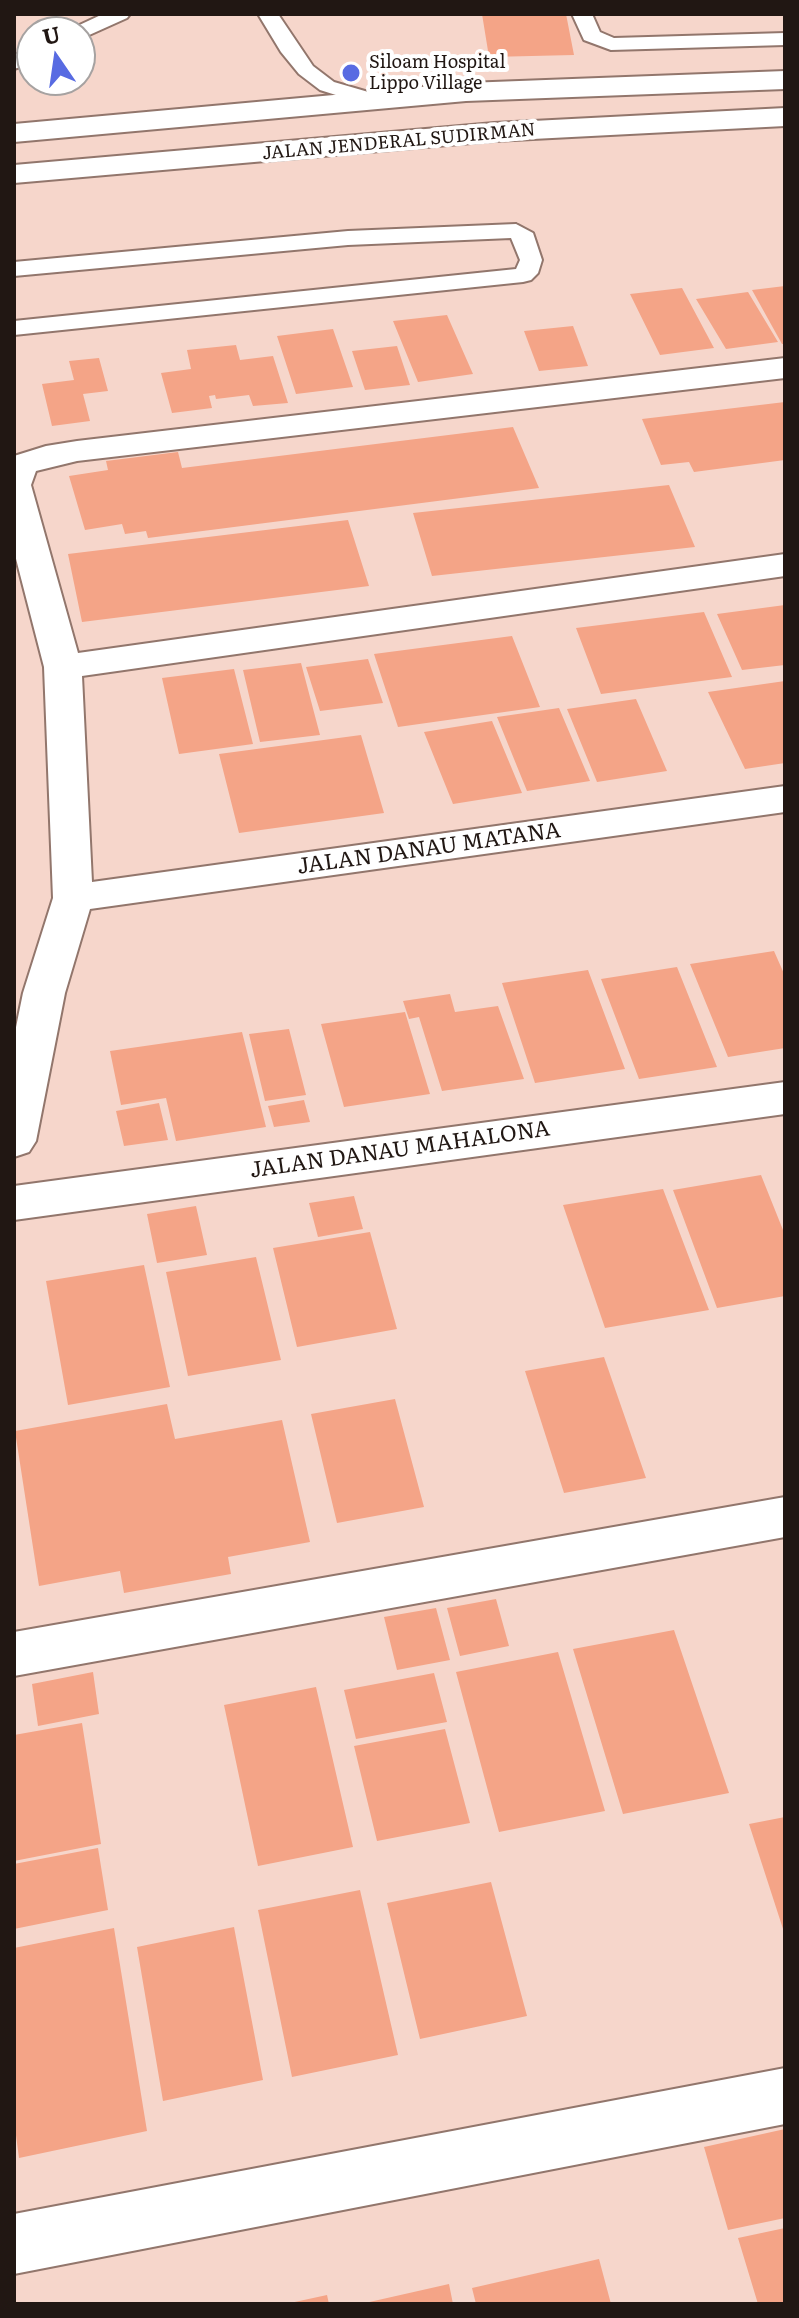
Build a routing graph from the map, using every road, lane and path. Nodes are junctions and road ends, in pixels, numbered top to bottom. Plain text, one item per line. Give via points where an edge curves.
1 (120, 14) edge
2 (255, 14) edge
3 (268, 14) edge
4 (582, 14) edge
5 (96, 25) edge
6 (785, 39) edge
7 (785, 80) edge
8 (374, 101) junction
9 (319, 106) junction
10 (785, 117) edge
11 (720, 121) junction
12 (14, 133) edge
13 (14, 174) edge
14 (14, 269) edge
15 (14, 328) edge
16 (785, 368) edge
17 (785, 565) edge
18 (63, 667) junction
19 (785, 799) edge
20 (73, 898) junction
21 (785, 1098) edge
22 (14, 1141) edge
23 (14, 1203) edge
24 (785, 1517) edge
25 (14, 1654) edge
26 (785, 2096) edge
27 (14, 2244) edge

1 - 5 lane
2 - 9 lane via 286,71
3 - 8 lane via 306,70 327,86
4 - 6 lane via 591,36 611,44
7 - 8 street, JALAN JENDERAL SUDIRMAN via 466,92
8 - 9 street, JALAN JENDERAL SUDIRMAN
9 - 11 street via 330,117 355,120 498,107 616,104 667,107
9 - 12 street, JALAN JENDERAL SUDIRMAN
10 - 11 street, JALAN JENDERAL SUDIRMAN
11 - 13 street, JALAN JENDERAL SUDIRMAN via 494,132
14 - 15 lane via 348,238 516,231 525,238 531,260 523,275
16 - 18 street via 77,451 24,464 14,485
17 - 18 street
18 - 20 street
19 - 20 street, JALAN DANAU MATANA
20 - 22 street via 44,993
21 - 23 street, JALAN DANAU MAHALONA
24 - 25 street
26 - 27 street

